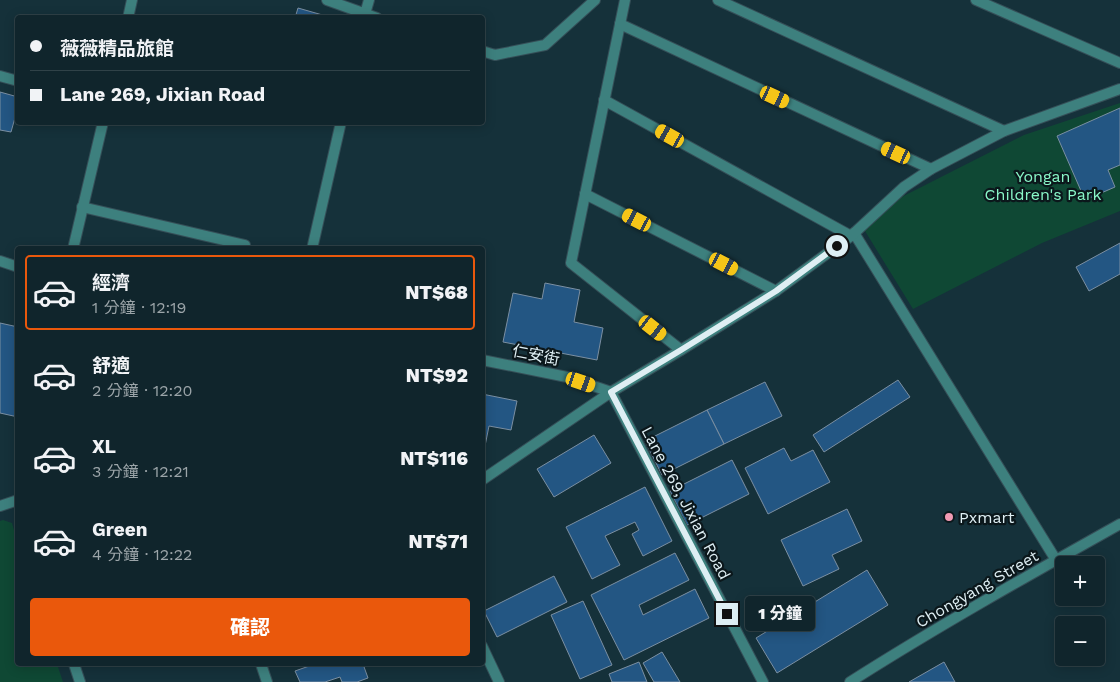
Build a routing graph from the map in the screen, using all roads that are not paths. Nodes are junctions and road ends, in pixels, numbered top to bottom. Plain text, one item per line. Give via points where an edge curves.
1 (132, 0) edge
2 (327, 0) edge
3 (369, 0) edge
4 (595, 0) edge
5 (625, 0) edge
6 (718, 0) edge
7 (976, 0) edge
8 (129, 15) edge
9 (363, 15) edge
10 (365, 15) edge
11 (620, 24) junction
12 (485, 53) edge
13 (1120, 63) edge
14 (0, 76) edge
15 (15, 80) edge
16 (1120, 89) edge
17 (604, 100) junction
18 (101, 125) edge
19 (339, 125) edge
20 (1004, 131) junction
21 (931, 169) junction
22 (585, 194) junction
23 (82, 207) junction
24 (853, 235) junction
25 (245, 245) dead end
26 (74, 246) edge
27 (313, 246) edge
28 (0, 261) edge
29 (15, 266) edge
30 (776, 291) junction
31 (681, 350) junction
32 (485, 361) edge
33 (611, 392) junction
34 (485, 478) edge
35 (15, 501) edge
36 (0, 506) edge
37 (1120, 524) edge
38 (1063, 556) edge
39 (1055, 558) edge
40 (1055, 561) edge
41 (485, 652) edge
42 (75, 666) edge
43 (262, 666) edge
44 (80, 682) edge
45 (267, 682) edge
46 (499, 682) edge
47 (763, 682) edge
48 (850, 682) edge

1 - 8 street
2 - 9 street
3 - 10 street
4 - 12 street via 545,45 495,55
5 - 11 street
6 - 20 street
7 - 13 street
11 - 17 street
11 - 21 street
14 - 15 street
16 - 20 street
17 - 22 street
17 - 24 street
18 - 23 street
19 - 27 street
20 - 21 street
21 - 24 street via 904,187
22 - 30 street
22 - 31 street via 571,263
23 - 25 street
23 - 26 street
24 - 30 street
24 - 39 street
28 - 29 street
30 - 31 street
31 - 33 street
32 - 33 street, 仁安街 via 567,376
33 - 34 street
33 - 47 street, Lane 269, Jixian Road
35 - 36 street
37 - 38 street, Chongyang Street
40 - 48 street, Chongyang Street
41 - 46 street
42 - 44 street
43 - 45 street

